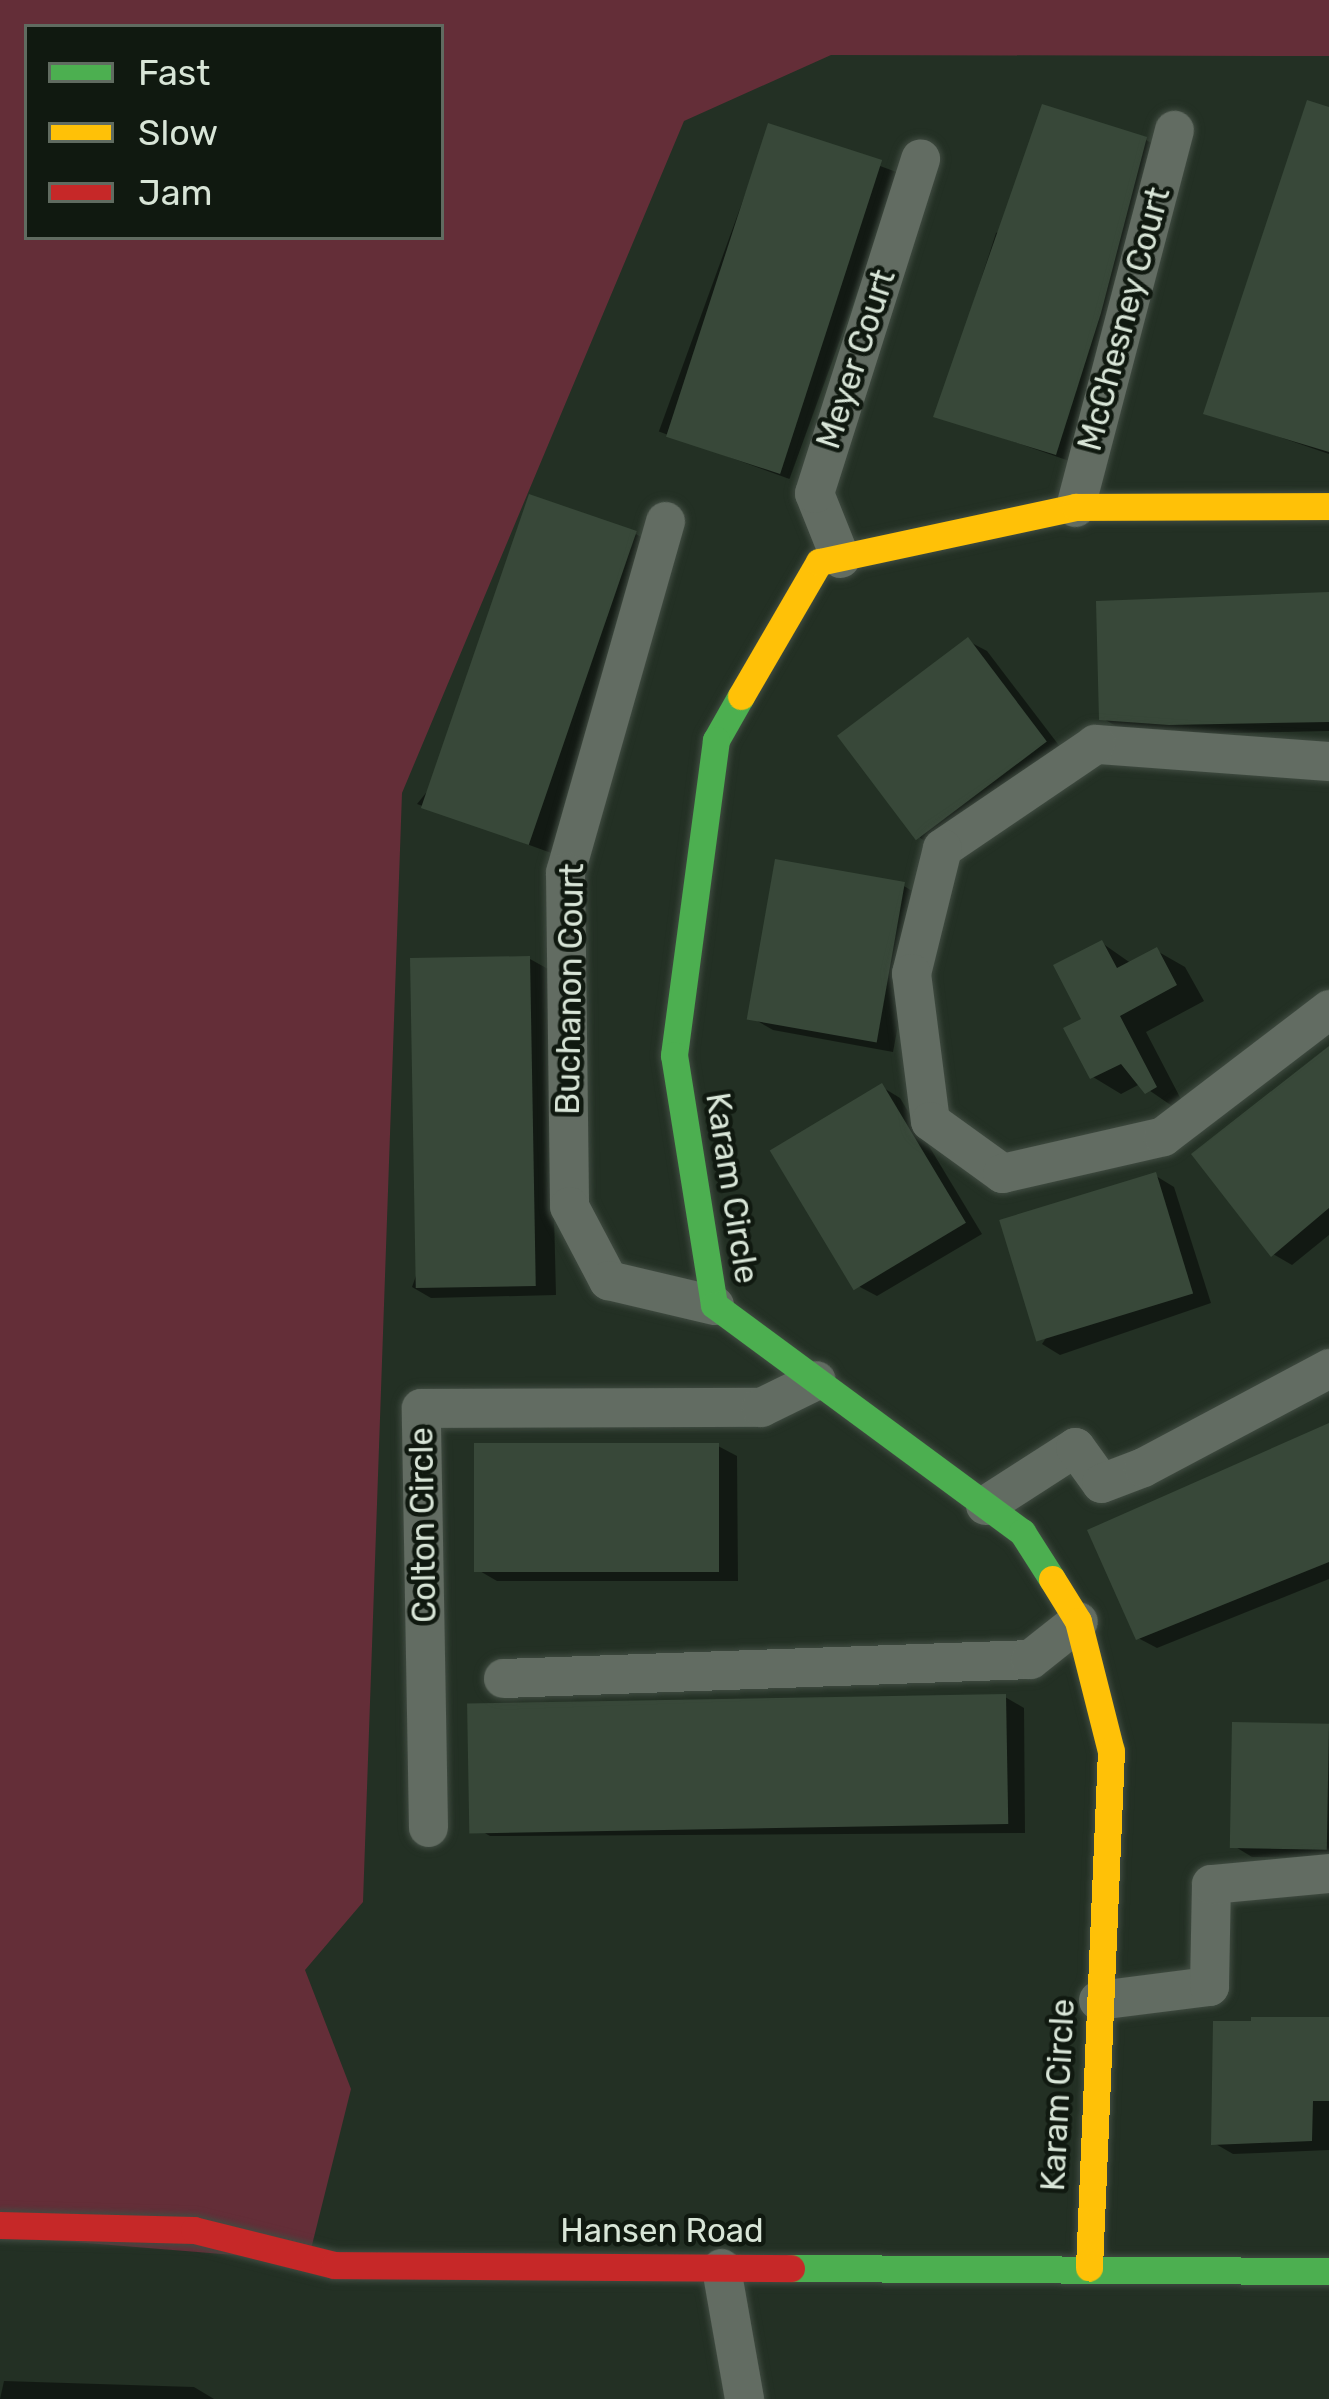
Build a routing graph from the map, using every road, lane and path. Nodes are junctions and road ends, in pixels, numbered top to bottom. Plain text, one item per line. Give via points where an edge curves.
1 (1174, 130) dead end
2 (920, 158) dead end
3 (1329, 506) edge
4 (1075, 507) junction
5 (665, 521) dead end
6 (840, 558) junction
7 (1329, 761) edge
8 (1329, 1009) edge
9 (714, 1305) junction
10 (1329, 1368) edge
11 (816, 1380) junction
12 (985, 1505) junction
13 (1078, 1621) junction
14 (502, 1678) dead end
15 (428, 1827) dead end
16 (1329, 1873) edge
17 (1098, 2000) junction
18 (0, 2225) edge
19 (721, 2267) junction
20 (1089, 2269) junction
21 (1329, 2271) edge
22 (744, 2399) edge

1 - 4 street, McChesney Court
2 - 6 street, Meyer Court via 814,493
3 - 4 street
4 - 6 street
5 - 9 street, Buchanon Court via 565,872 569,1206 608,1280
6 - 9 street, Karam Circle via 819,562 716,740 674,1054
7 - 8 street via 1095,744 942,848 911,973 930,1121 1002,1173 1163,1136
9 - 11 street, Karam Circle
10 - 12 street via 1143,1467 1102,1483 1075,1447
11 - 12 street, Karam Circle
11 - 15 street, Colton Circle via 761,1408 421,1408
12 - 13 street, Karam Circle via 1022,1532
13 - 14 street via 1030,1659
13 - 17 street, Karam Circle via 1111,1751
16 - 17 street via 1210,1884 1209,1986
17 - 20 street, Karam Circle
18 - 19 street, Hansen Road via 194,2230 334,2265
19 - 20 street, Hansen Road
19 - 22 street
20 - 21 street, Hansen Road

